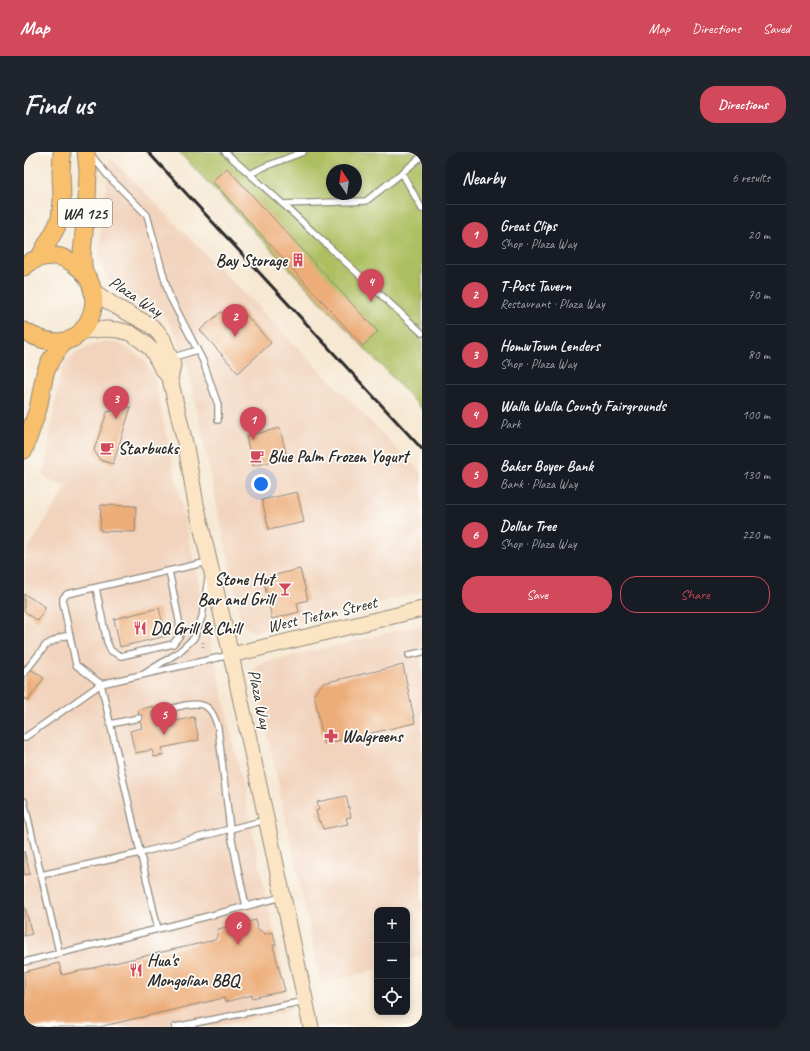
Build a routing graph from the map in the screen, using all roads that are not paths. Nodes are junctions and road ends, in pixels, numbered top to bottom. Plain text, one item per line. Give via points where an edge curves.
1 (62, 152) edge
2 (86, 152) edge
3 (89, 152) edge
4 (225, 152) edge
5 (304, 152) edge
6 (422, 156) edge
7 (402, 173) junction
8 (250, 174) junction
9 (283, 204) junction
10 (422, 209) edge
11 (39, 258) junction
12 (24, 268) edge
13 (84, 274) junction
14 (93, 291) junction
15 (24, 331) edge
16 (81, 331) junction
17 (422, 333) edge
18 (64, 342) junction
19 (197, 350) junction
20 (171, 358) junction
21 (170, 379) junction
22 (218, 420) dead end
23 (24, 450) edge
24 (210, 562) junction
25 (169, 571) junction
26 (96, 588) junction
27 (422, 609) edge
28 (70, 635) junction
29 (422, 652) edge
30 (231, 655) junction
31 (409, 655) dead end
32 (24, 673) edge
33 (144, 674) junction
34 (101, 684) junction
35 (155, 714) dead end
36 (140, 718) dead end
37 (110, 724) junction
38 (24, 738) edge
39 (24, 801) edge
40 (266, 820) junction
41 (230, 829) junction
42 (140, 852) junction
43 (41, 875) junction
44 (283, 896) junction
45 (246, 906) junction
46 (158, 929) junction
47 (59, 952) junction
48 (24, 962) edge
49 (305, 1001) junction
50 (175, 1027) edge
51 (311, 1027) edge

1 - 11 main road, WA 125 via 60,218
2 - 13 main road, WA 125 via 87,199 82,254
3 - 19 lane via 108,176 147,215 169,295
4 - 8 lane
5 - 8 lane
6 - 7 lane
7 - 9 lane via 366,201
7 - 10 lane
8 - 9 lane
9 - 17 lane
11 - 12 main road, WA 125
11 - 13 main road, WA 125 via 57,256 66,259
13 - 14 main road, WA 125
14 - 16 main road, WA 125 via 92,313
14 - 20 main road, Plaza Way via 150,325 163,339
15 - 18 main road via 45,341
16 - 18 main road, WA 125 via 74,338
16 - 21 main road, Plaza Way via 107,328 130,333 152,350
18 - 23 main road, WA 125 via 51,359
19 - 20 lane
19 - 22 lane via 218,405
20 - 21 main road, Plaza Way via 173,365
21 - 24 main road, Plaza Way
24 - 25 lane
24 - 30 main road, Plaza Way
24 - 33 lane via 202,617 194,638 179,652
25 - 26 lane
25 - 26 lane via 180,635 173,644 121,656 111,651
26 - 28 lane via 67,594 63,598
27 - 30 main road, West Tietan Street
28 - 32 lane via 46,645
28 - 34 lane via 76,665
29 - 31 lane
30 - 33 lane
30 - 40 main road, Plaza Way
33 - 34 lane
34 - 37 lane
34 - 38 lane
35 - 41 lane via 201,704 208,708 215,718
36 - 37 lane
37 - 42 lane
39 - 43 lane
40 - 41 lane
40 - 44 main road, Plaza Way
41 - 42 lane
41 - 45 lane
42 - 43 lane
42 - 46 lane
43 - 47 lane
44 - 45 lane
44 - 49 main road, Plaza Way
45 - 46 lane
46 - 47 lane
47 - 48 lane
49 - 50 lane
49 - 51 main road, Plaza Way

